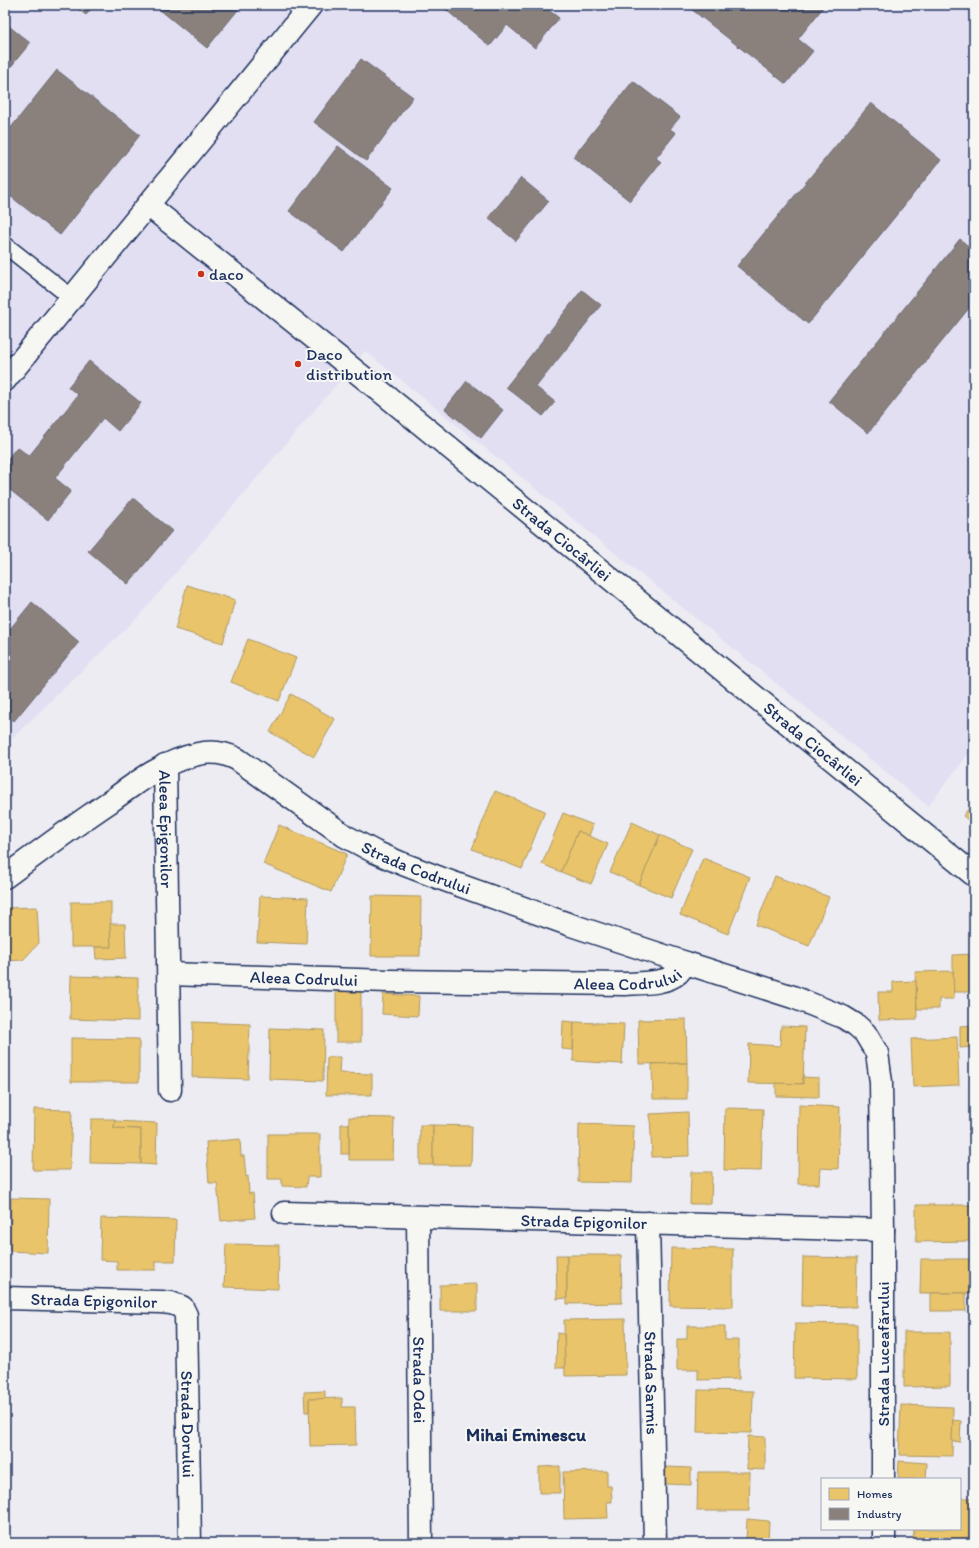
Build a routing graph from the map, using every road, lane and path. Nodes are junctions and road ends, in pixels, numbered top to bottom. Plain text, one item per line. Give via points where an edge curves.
1 (311, 5) edge
2 (148, 205) junction
3 (5, 245) edge
4 (72, 298) junction
5 (5, 380) edge
6 (165, 765) junction
7 (974, 875) edge
8 (5, 877) edge
9 (686, 962) junction
10 (169, 974) junction
11 (170, 1090) dead end
12 (284, 1212) dead end
13 (418, 1218) junction
14 (648, 1222) junction
15 (883, 1230) junction
16 (5, 1298) edge
17 (182, 1307) joint
18 (883, 1478) edge
19 (884, 1530) edge
20 (190, 1543) edge
21 (422, 1543) edge
22 (655, 1543) edge
23 (884, 1543) edge

1 - 2 street
2 - 4 street
2 - 7 street, Strada Ciocârliei via 392,400
3 - 4 lane
4 - 5 street
6 - 8 street, Aleea Epigonilor via 84,819
6 - 9 street, Strada Codrului via 200,753 228,754 345,836 382,855 568,924
6 - 10 street, Aleea Epigonilor
9 - 10 street, Aleea Codrului via 678,973 669,978 625,984 389,981
9 - 15 street, Aleea Codrului via 823,1009 843,1017 865,1033 877,1053 881,1082
10 - 11 street, Aleea Epigonilor
12 - 13 street, Strada Epigonilor
13 - 14 street, Strada Epigonilor
13 - 21 street, Strada Odei
14 - 15 street, Strada Epigonilor
14 - 22 street, Strada Sarmis
15 - 18 street, Strada Luceafărului
16 - 17 street, Strada Epigonilor via 161,1302
17 - 20 street, Strada Dorului via 186,1315
19 - 23 street

